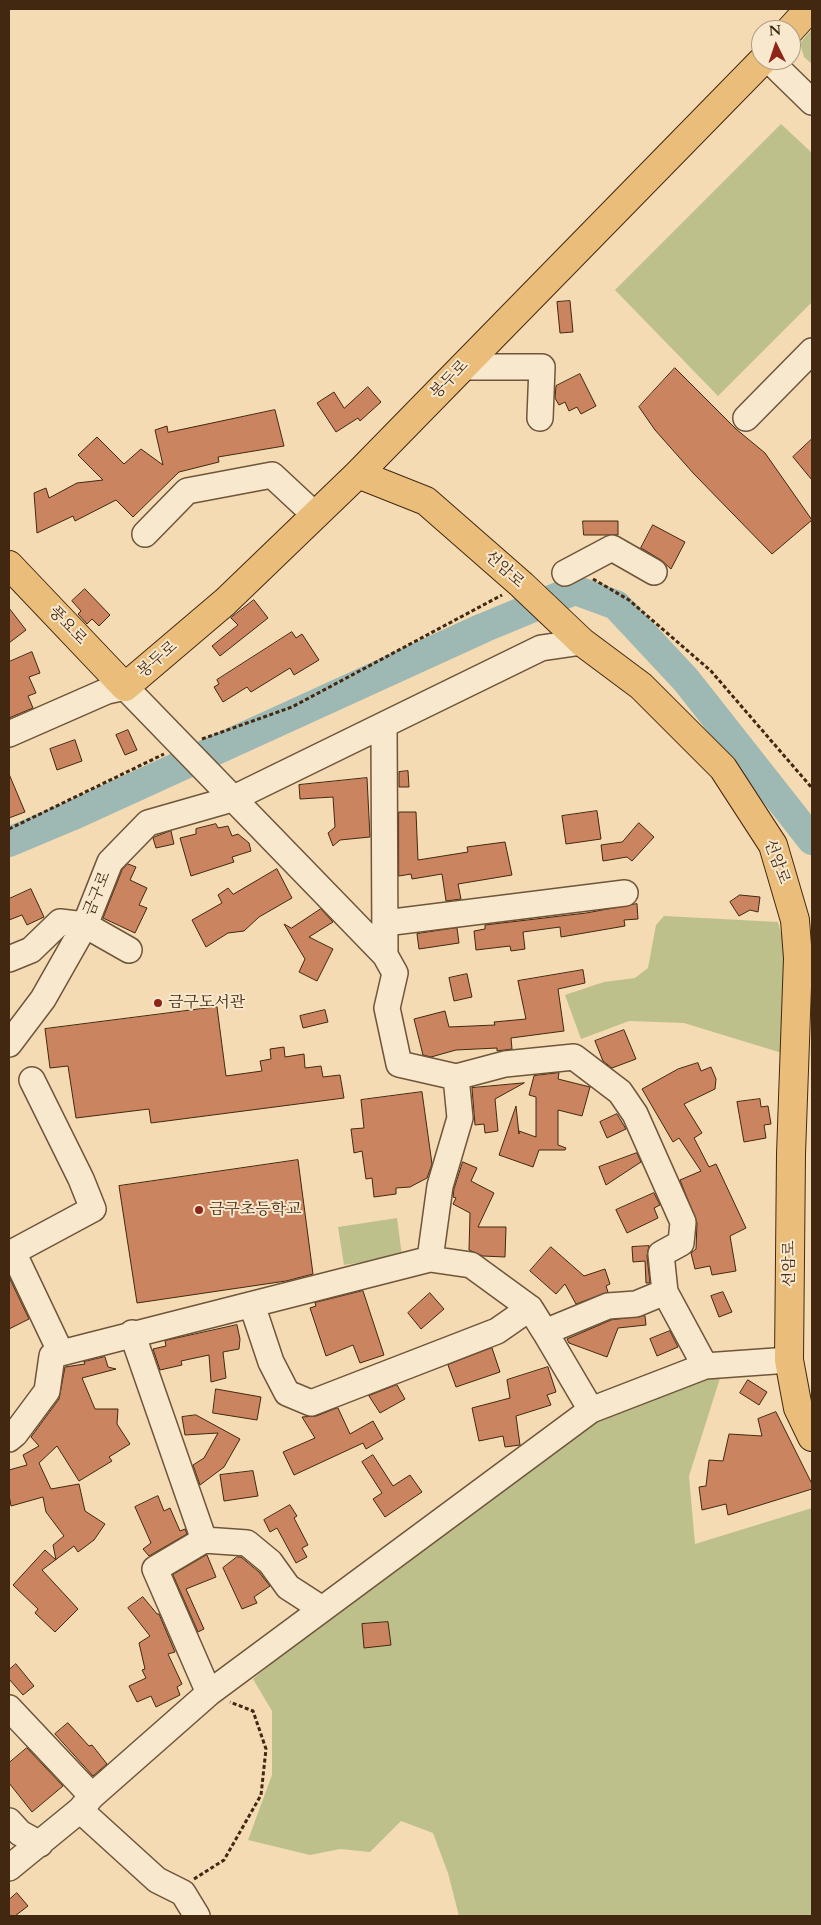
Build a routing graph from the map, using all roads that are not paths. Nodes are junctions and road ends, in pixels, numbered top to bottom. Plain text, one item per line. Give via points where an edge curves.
1 (809, 9) edge
2 (799, 20) edge
3 (753, 70) edge
4 (778, 70) edge
5 (812, 102) edge
6 (812, 351) edge
7 (463, 367) junction
8 (540, 418) dead end
9 (746, 418) dead end
10 (358, 474) junction
11 (315, 515) junction
12 (145, 534) dead end
13 (9, 565) edge
14 (654, 572) dead end
15 (565, 573) dead end
16 (576, 636) junction
17 (125, 687) junction
18 (384, 725) junction
19 (9, 734) edge
20 (229, 795) junction
21 (625, 893) dead end
22 (385, 923) junction
23 (85, 925) junction
24 (129, 950) dead end
25 (385, 955) junction
26 (9, 959) edge
27 (9, 1044) edge
28 (456, 1078) junction
29 (32, 1080) dead end
30 (11, 1252) edge
31 (430, 1259) junction
32 (665, 1292) junction
33 (252, 1304) junction
34 (530, 1308) junction
35 (545, 1332) junction
36 (132, 1334) junction
37 (61, 1353) junction
38 (789, 1360) junction
39 (705, 1366) junction
40 (591, 1410) junction
41 (812, 1437) edge
42 (9, 1438) edge
43 (204, 1540) junction
44 (322, 1609) junction
45 (209, 1694) junction
46 (9, 1708) edge
47 (86, 1803) junction
48 (9, 1821) edge
49 (40, 1844) junction
50 (9, 1868) edge
51 (197, 1916) edge

1 - 2 main road
3 - 7 main road, 봉두로
4 - 5 street
6 - 9 street
7 - 8 street via 542,367
7 - 10 main road, 봉두로
10 - 11 main road, 봉두로
10 - 16 main road, 선암로 via 426,501
11 - 12 street via 272,476 187,491
11 - 17 main road, 봉두로 via 225,602
13 - 17 main road, 풍요로
14 - 15 street via 612,548
16 - 18 street, 금구로 via 541,648
16 - 38 main road, 선암로 via 641,686 723,768 773,845 787,890 795,920 798,958 791,1154
17 - 19 street via 107,691
17 - 20 street
18 - 20 street, 금구로
18 - 22 street
20 - 23 street, 금구로 via 148,823 110,862
20 - 25 street
21 - 22 street
22 - 25 street
23 - 24 street
23 - 26 street via 60,922 31,950
23 - 27 street, 금구로 via 43,999
25 - 28 street via 395,974 387,1008 399,1064
28 - 31 street via 460,1118 440,1186
28 - 32 street via 505,1064 574,1057 620,1092 635,1114 683,1222 681,1243 661,1254
29 - 30 street via 93,1209
30 - 37 street
31 - 33 street
31 - 34 street via 471,1265
32 - 35 street via 636,1304 608,1306
32 - 39 street
33 - 34 street via 271,1362 287,1392 311,1404 497,1331
33 - 36 street
34 - 35 street
35 - 40 street
36 - 37 street
36 - 43 street
37 - 42 street via 52,1356 47,1391
38 - 39 street
38 - 41 main road, 선암로 via 798,1408
39 - 40 street
40 - 44 street
43 - 44 street via 247,1543 270,1562 288,1586
43 - 45 street via 155,1569
44 - 45 street
45 - 47 street
46 - 47 street
47 - 49 street
47 - 51 street via 157,1880 183,1893
48 - 49 street via 20,1833
49 - 50 street

